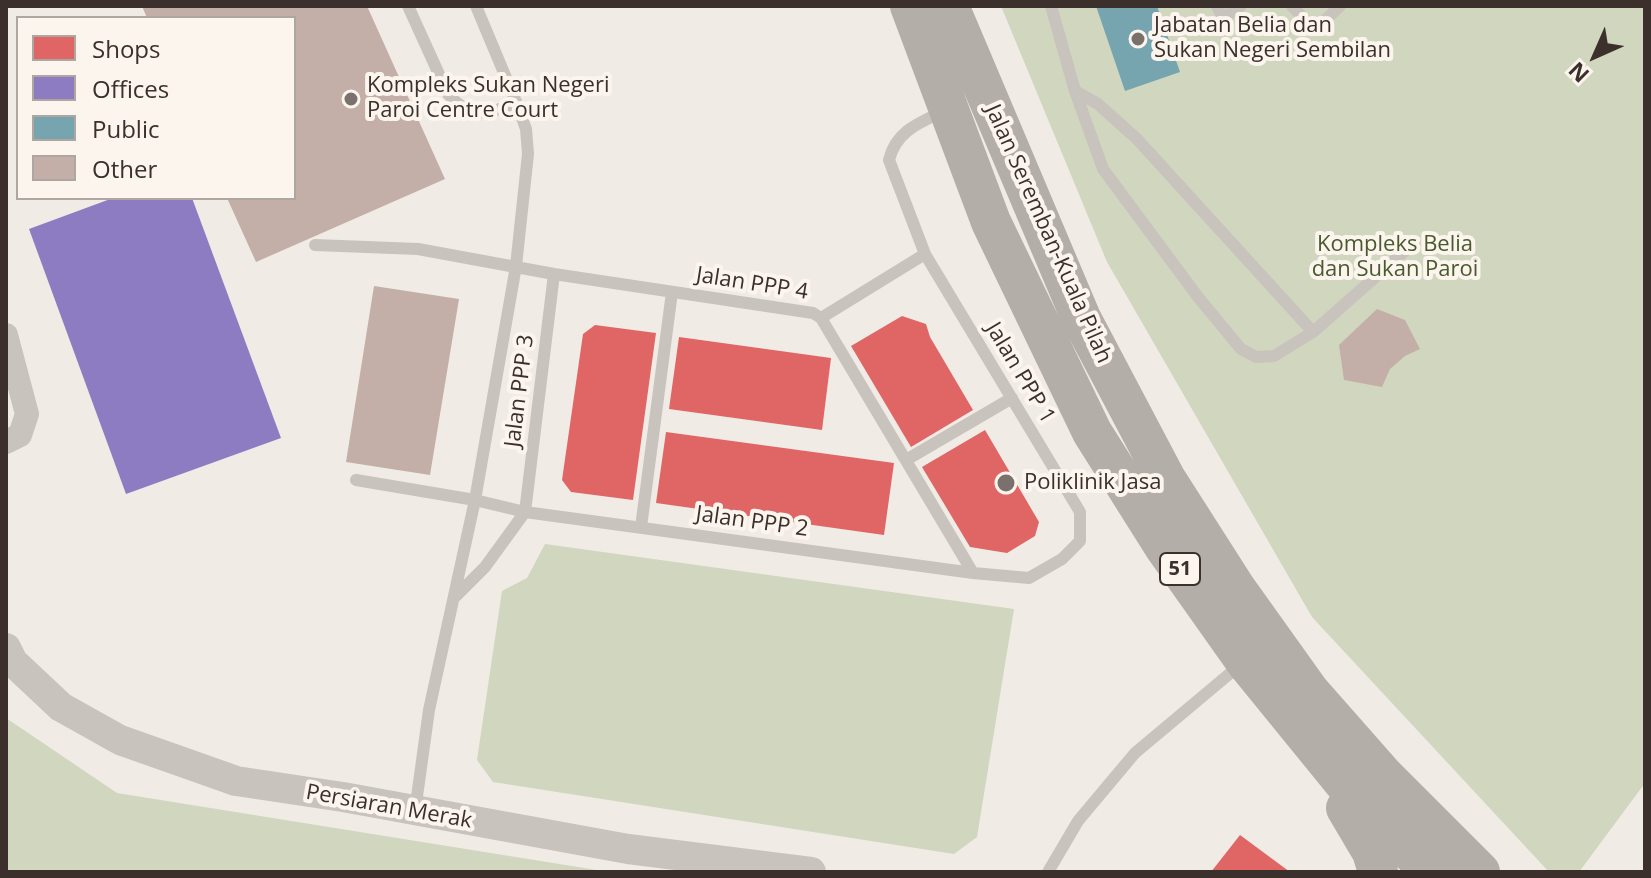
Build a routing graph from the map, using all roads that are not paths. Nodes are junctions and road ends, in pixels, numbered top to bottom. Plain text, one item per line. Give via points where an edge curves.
1 (408, 6) edge
2 (476, 6) edge
3 (910, 6) edge
4 (949, 6) edge
5 (1051, 6) edge
6 (1217, 6) edge
7 (1241, 6) edge
8 (1292, 6) edge
9 (1340, 6) edge
10 (1075, 91) junction
11 (517, 104) junction
12 (949, 109) junction
13 (1414, 243) dead end
14 (315, 245) dead end
15 (925, 254) junction
16 (516, 266) junction
17 (554, 274) junction
18 (672, 292) junction
19 (821, 318) junction
20 (1313, 332) junction
21 (6, 335) edge
22 (1012, 398) junction
23 (6, 442) edge
24 (906, 460) junction
25 (356, 480) dead end
26 (475, 500) junction
27 (525, 512) junction
28 (1080, 512) joint
29 (641, 527) junction
30 (973, 573) junction
31 (455, 596) junction
32 (8, 658) edge
33 (1253, 671) junction
34 (415, 811) junction
35 (1458, 869) edge
36 (811, 872) edge
37 (1048, 872) edge
38 (1378, 872) edge

1 - 11 lane via 457,104 471,113
2 - 11 lane
3 - 12 highway, Jalan Seremban-Kuala Pilah / 51
4 - 35 highway, Jalan Seremban-Kuala Pilah / 51 via 1081,318 1166,479 1310,692
5 - 10 lane
6 - 7 lane via 1223,18
8 - 9 lane via 1307,22 1320,25
10 - 20 lane via 1137,139
10 - 20 lane via 1103,169 1241,349 1256,357 1274,356
11 - 16 lane via 528,154
12 - 15 lane, Jalan PPP 1 via 908,129 893,144 889,160
12 - 33 highway, Jalan Seremban-Kuala Pilah / 51 via 991,222 1092,432 1165,548
13 - 20 lane
14 - 16 lane, Jalan PPP 4 via 418,249
15 - 19 lane, Jalan PPP 4
15 - 22 lane, Jalan PPP 1
16 - 17 lane, Jalan PPP 4
16 - 26 lane
17 - 18 lane, Jalan PPP 4
17 - 27 lane, Jalan PPP 3
18 - 19 lane, Jalan PPP 4
18 - 29 lane
19 - 24 lane
21 - 23 street via 27,414 20,435
22 - 24 lane
22 - 28 lane, Jalan PPP 1
24 - 30 lane
25 - 26 lane, Jalan PPP 2
26 - 27 lane, Jalan PPP 2
26 - 31 lane
27 - 29 lane, Jalan PPP 2
27 - 31 lane via 485,567
28 - 30 lane, Jalan PPP 2 via 1080,541 1029,578
29 - 30 lane, Jalan PPP 2
31 - 34 lane via 429,710
32 - 34 street, Persiaran Merak via 61,707 120,740 236,781
33 - 35 highway, Jalan Seremban-Kuala Pilah / 51 via 1359,801
33 - 37 lane via 1135,753 1078,821
33 - 38 highway via 1331,781
34 - 36 street, Persiaran Merak via 628,849

